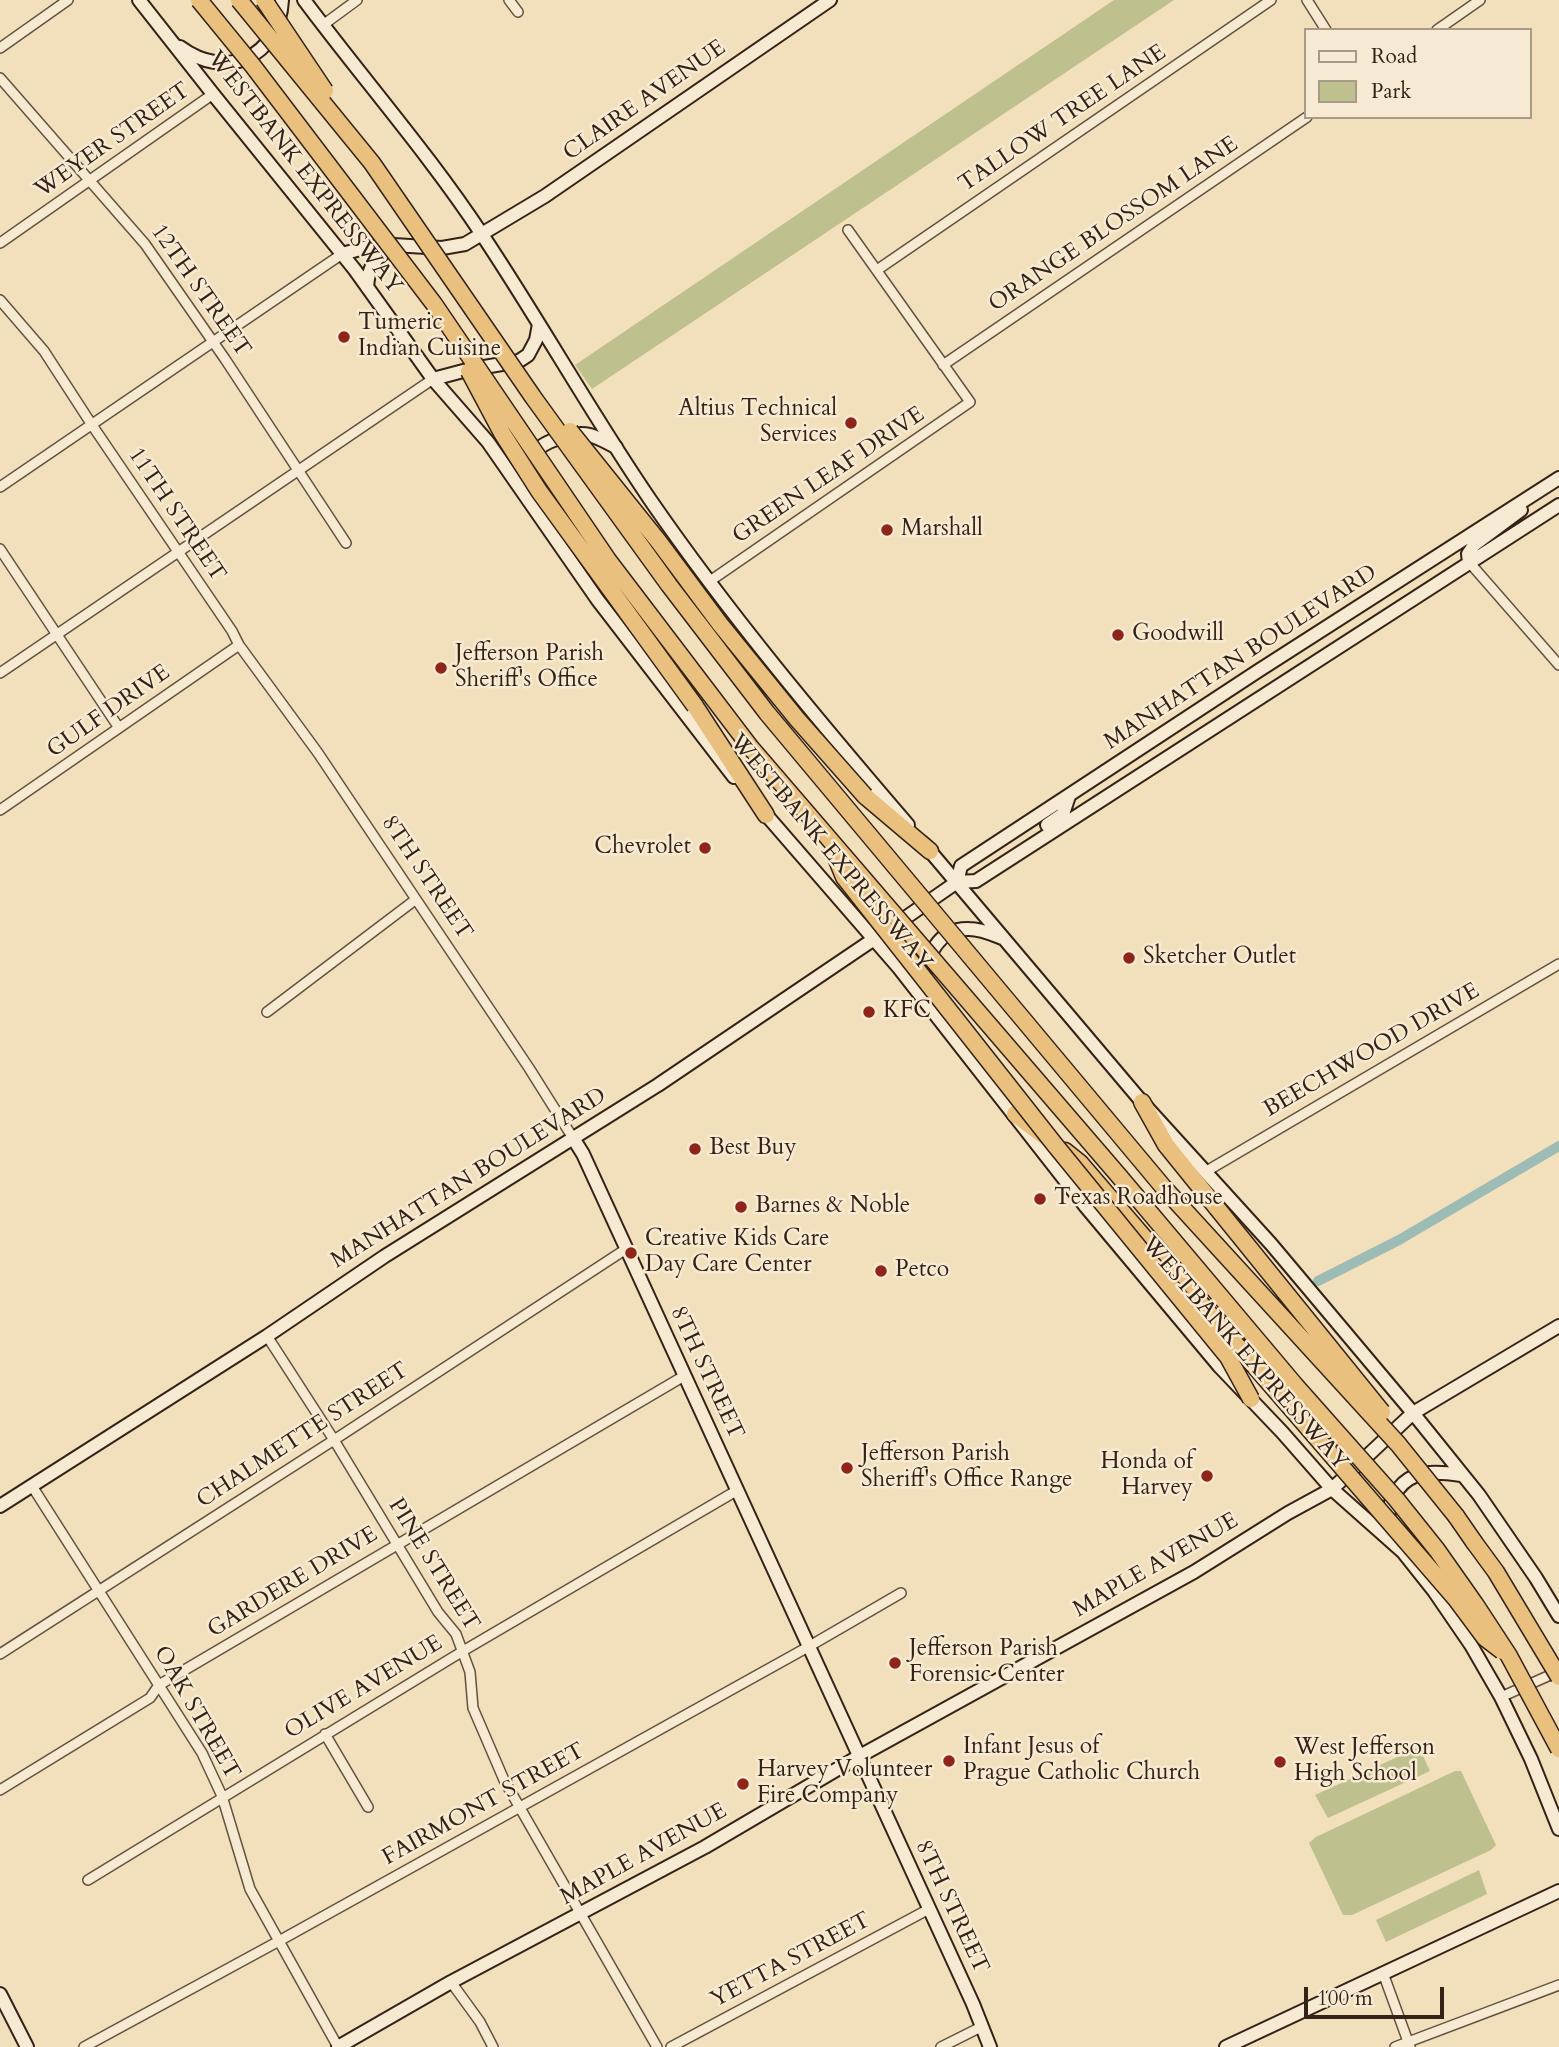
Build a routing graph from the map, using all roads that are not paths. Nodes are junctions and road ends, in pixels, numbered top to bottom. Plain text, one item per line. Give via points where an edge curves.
1 (68, 0) edge
2 (139, 0) edge
3 (187, 0) edge
4 (199, 0) edge
5 (239, 0) edge
6 (264, 0) edge
7 (282, 0) edge
8 (304, 0) edge
9 (357, 0) edge
10 (509, 0) edge
11 (831, 0) edge
12 (1271, 0) edge
13 (1307, 0) edge
14 (1480, 0) edge
15 (518, 12) dead end
16 (323, 25) junction
17 (1325, 28) edge
18 (1440, 28) edge
19 (169, 38) junction
20 (0, 48) edge
21 (253, 66) junction
22 (0, 78) edge
23 (213, 94) junction
24 (1304, 119) edge
25 (372, 163) junction
26 (90, 181) junction
27 (848, 230) dead end
28 (482, 235) junction
29 (0, 243) edge
30 (394, 245) junction
31 (342, 254) junction
32 (877, 270) junction
33 (367, 287) junction
34 (0, 300) edge
35 (434, 304) junction
36 (539, 324) junction
37 (211, 341) junction
38 (943, 365) junction
39 (433, 379) junction
40 (533, 397) junction
41 (92, 425) junction
42 (617, 447) junction
43 (298, 469) junction
44 (1559, 478) edge
45 (0, 487) edge
46 (1524, 500) junction
47 (530, 503) junction
48 (1559, 505) edge
49 (346, 543) dead end
50 (0, 549) edge
51 (177, 551) junction
52 (1469, 562) junction
53 (1409, 574) junction
54 (710, 581) junction
55 (57, 634) junction
56 (1352, 638) junction
57 (239, 645) junction
58 (1559, 665) edge
59 (0, 673) edge
60 (119, 728) junction
61 (318, 753) joint
62 (1069, 796) junction
63 (0, 810) edge
64 (766, 815) junction
65 (828, 838) junction
66 (1041, 839) junction
67 (930, 851) junction
68 (957, 882) junction
69 (415, 900) junction
70 (1003, 938) junction
71 (874, 940) junction
72 (1559, 964) edge
73 (922, 996) junction
74 (267, 1012) dead end
75 (1142, 1102) joint
76 (1015, 1114) junction
77 (573, 1138) junction
78 (1200, 1176) junction
79 (626, 1249) junction
80 (1559, 1326) edge
81 (267, 1336) junction
82 (684, 1376) junction
83 (1251, 1399) junction
84 (1413, 1413) junction
85 (334, 1440) junction
86 (1461, 1475) junction
87 (32, 1486) junction
88 (1332, 1489) junction
89 (736, 1491) junction
90 (0, 1506) edge
91 (1456, 1516) junction
92 (1392, 1542) junction
93 (397, 1544) junction
94 (99, 1590) junction
95 (901, 1593) dead end
96 (1559, 1616) edge
97 (808, 1647) junction
98 (463, 1651) junction
99 (0, 1654) edge
100 (1510, 1656) junction
101 (1559, 1671) edge
102 (1559, 1677) edge
103 (159, 1685) junction
104 (1501, 1697) junction
105 (325, 1734) junction
106 (1559, 1749) edge
107 (858, 1757) junction
108 (0, 1790) edge
109 (222, 1796) junction
110 (368, 1807) dead end
111 (520, 1807) junction
112 (1555, 1810) edge
113 (1559, 1829) edge
114 (88, 1880) dead end
115 (1559, 1891) edge
116 (929, 1909) junction
117 (580, 1915) junction
118 (279, 1941) junction
119 (1383, 1973) junction
120 (451, 1982) junction
121 (1559, 1985) edge
122 (0, 1994) edge
123 (981, 2027) junction
124 (1242, 2044) edge
125 (1409, 2045) edge
126 (27, 2047) edge
127 (84, 2047) edge
128 (338, 2047) edge
129 (493, 2047) edge
130 (657, 2047) edge
131 (671, 2047) edge
132 (941, 2047) edge
133 (990, 2047) edge
134 (1226, 2047) edge
135 (1395, 2047) edge

1 - 20 street
2 - 19 street, WESTBANK EXPRESSWAY
3 - 21 highway, bridge
4 - 21 highway, WESTBANK EXPRESSWAY, bridge
5 - 25 highway, WESTBANK EXPRESSWAY, bridge
6 - 25 highway, bridge
7 - 19 street via 274,34 259,51 241,61 226,64 200,59
8 - 16 street
9 - 16 street
10 - 15 street
11 - 28 street, CLAIRE AVENUE
12 - 32 street, TALLOW TREE LANE
13 - 17 street
14 - 18 street
16 - 28 street
19 - 23 street, WESTBANK EXPRESSWAY
21 - 35 highway, WESTBANK EXPRESSWAY, bridge
22 - 26 street, 12TH STREET
23 - 26 street, WEYER STREET
23 - 31 street, WESTBANK EXPRESSWAY
24 - 38 street, ORANGE BLOSSOM LANE
25 - 40 highway, WESTBANK EXPRESSWAY, bridge
26 - 29 street, WEYER STREET
26 - 37 street, 12TH STREET via 145,244
27 - 32 street
28 - 30 street, CLAIRE AVENUE via 442,248
28 - 36 street
30 - 31 street, CLAIRE AVENUE
30 - 33 street via 374,260
31 - 33 street, WESTBANK EXPRESSWAY
31 - 37 street
32 - 38 street
33 - 39 street, WESTBANK EXPRESSWAY
34 - 41 street, 11TH STREET via 44,351
35 - 64 highway, bridge via 539,491 695,706
35 - 65 highway, WESTBANK EXPRESSWAY, bridge via 608,560 751,748
36 - 39 street via 528,355 519,361
36 - 42 street
37 - 41 street
37 - 43 street, 12TH STREET
38 - 54 street, GREEN LEAF DRIVE via 970,402
39 - 43 street
39 - 47 street, WESTBANK EXPRESSWAY via 488,442
40 - 67 highway, bridge via 554,412 797,719 865,796
40 - 91 highway, WESTBANK EXPRESSWAY, bridge via 668,585 776,723 1164,1188 1398,1444
41 - 45 street
41 - 51 street, 11TH STREET
42 - 47 street via 589,435 575,435 555,439 536,451 527,476
42 - 54 street
43 - 49 street, 12TH STREET
43 - 51 street
44 - 46 street, MANHATTAN BOULEVARD
46 - 52 street via 1520,512 1474,545
46 - 53 street, MANHATTAN BOULEVARD
47 - 64 street, WESTBANK EXPRESSWAY via 600,604
48 - 52 street, MANHATTAN BOULEVARD
50 - 55 street
51 - 55 street
51 - 57 street, 11TH STREET
52 - 56 street, MANHATTAN BOULEVARD
52 - 58 street
53 - 56 street via 1408,593 1364,623
53 - 62 street, MANHATTAN BOULEVARD
54 - 67 street
55 - 59 street
55 - 60 street
56 - 66 street, MANHATTAN BOULEVARD
57 - 60 street, GULF DRIVE
57 - 61 street, 11TH STREET
60 - 63 street, GULF DRIVE
61 - 69 street, 8TH STREET
62 - 66 street via 1063,814 1042,829
62 - 68 street, MANHATTAN BOULEVARD via 961,866
64 - 71 street, WESTBANK EXPRESSWAY
65 - 83 highway, bridge via 844,877 1228,1357
65 - 100 highway, WESTBANK EXPRESSWAY, bridge via 1396,1500
66 - 68 street, MANHATTAN BOULEVARD via 976,881
67 - 68 street
68 - 70 street
68 - 71 street, MANHATTAN BOULEVARD
69 - 74 street
69 - 77 street, 8TH STREET
70 - 73 street via 966,929 943,938 932,948
70 - 75 street
71 - 73 street, WESTBANK EXPRESSWAY
71 - 77 street, MANHATTAN BOULEVARD
72 - 78 street, BEECHWOOD DRIVE
73 - 76 street, WESTBANK EXPRESSWAY
75 - 78 highway via 1166,1145
76 - 83 street, WESTBANK EXPRESSWAY via 1086,1207
76 - 100 highway, bridge via 1080,1163 1485,1638
77 - 79 street, 8TH STREET
77 - 81 street, MANHATTAN BOULEVARD via 385,1255
78 - 84 street via 1271,1244
78 - 91 highway, bridge via 1428,1469
79 - 82 street, 8TH STREET
79 - 85 street, CHALMETTE STREET
80 - 84 street, MAPLE AVENUE
81 - 85 street, PINE STREET
81 - 87 street, MANHATTAN BOULEVARD
82 - 89 street, 8TH STREET
82 - 93 street, GARDERE DRIVE
83 - 88 street, WESTBANK EXPRESSWAY
84 - 86 street
84 - 88 street, MAPLE AVENUE
85 - 93 street, PINE STREET
85 - 94 street, CHALMETTE STREET
86 - 92 street via 1415,1476 1404,1484 1390,1501 1387,1515
86 - 96 street
87 - 90 street, MANHATTAN BOULEVARD
87 - 94 street, OAK STREET
88 - 92 street, WESTBANK EXPRESSWAY
88 - 107 street, MAPLE AVENUE via 1194,1572
89 - 97 street, 8TH STREET
89 - 98 street, OLIVE AVENUE
91 - 102 highway, WESTBANK EXPRESSWAY, bridge via 1496,1572
92 - 104 street, WESTBANK EXPRESSWAY via 1434,1591
93 - 98 street, PINE STREET
93 - 103 street, GARDERE DRIVE
94 - 99 street, CHALMETTE STREET
94 - 103 street, OAK STREET
95 - 97 street, FAIRMONT STREET
97 - 107 street, 8TH STREET
97 - 111 street, FAIRMONT STREET
98 - 105 street, OLIVE AVENUE
98 - 111 street, PINE STREET via 474,1708
100 - 106 highway, WESTBANK EXPRESSWAY, bridge
101 - 104 street
103 - 108 street, GARDERE DRIVE via 150,1698
103 - 109 street, OAK STREET via 202,1753
104 - 112 street, WESTBANK EXPRESSWAY
105 - 109 street, OLIVE AVENUE
105 - 110 street
107 - 116 street, 8TH STREET
107 - 117 street, MAPLE AVENUE
109 - 114 street, OLIVE AVENUE
109 - 118 street, OAK STREET via 250,1889
111 - 117 street, PINE STREET
111 - 118 street, FAIRMONT STREET
112 - 113 street, WESTBANK EXPRESSWAY
115 - 119 street
116 - 123 street, 8TH STREET
116 - 131 street, YETTA STREET
117 - 120 street, MAPLE AVENUE
117 - 130 street, PINE STREET
118 - 127 street, FAIRMONT STREET
118 - 128 street, OAK STREET
119 - 124 street
119 - 125 street
120 - 128 street, MAPLE AVENUE
120 - 129 street
121 - 125 street
122 - 126 street
123 - 132 street
123 - 133 street, 8TH STREET
124 - 134 street
125 - 135 street

